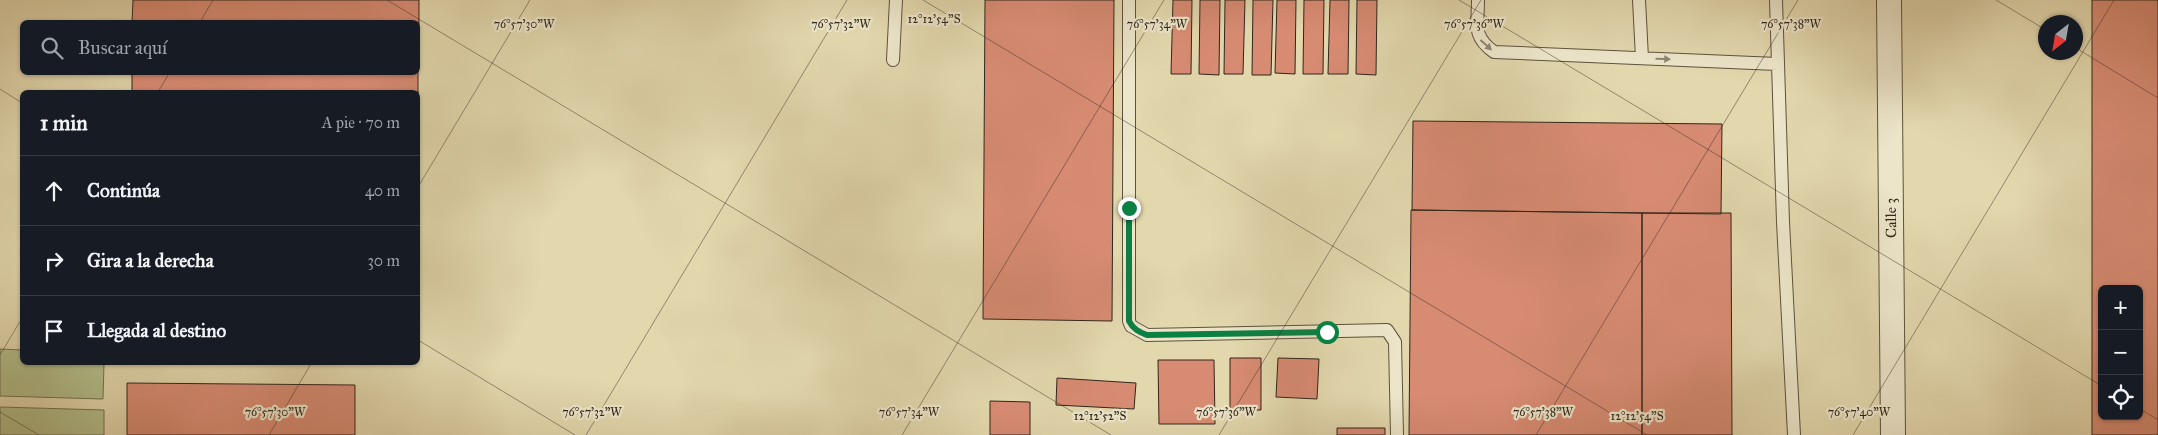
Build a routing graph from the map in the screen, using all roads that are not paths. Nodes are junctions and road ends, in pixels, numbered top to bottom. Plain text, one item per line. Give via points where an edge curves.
1 (896, 0) edge
2 (1129, 0) edge
3 (1478, 0) edge
4 (1639, 0) edge
5 (1776, 0) edge
6 (1889, 0) edge
7 (1642, 58) junction
8 (893, 60) dead end
9 (1776, 64) junction
10 (1397, 435) edge
11 (1794, 435) edge
12 (1893, 435) edge

1 - 8 lane
2 - 10 lane via 1131,326 1147,335 1386,330 1395,342
3 -> 7 lane via 1478,36 1494,52
4 - 7 lane
5 - 9 lane
6 - 12 street, Calle 3
7 -> 9 lane
9 - 11 lane

